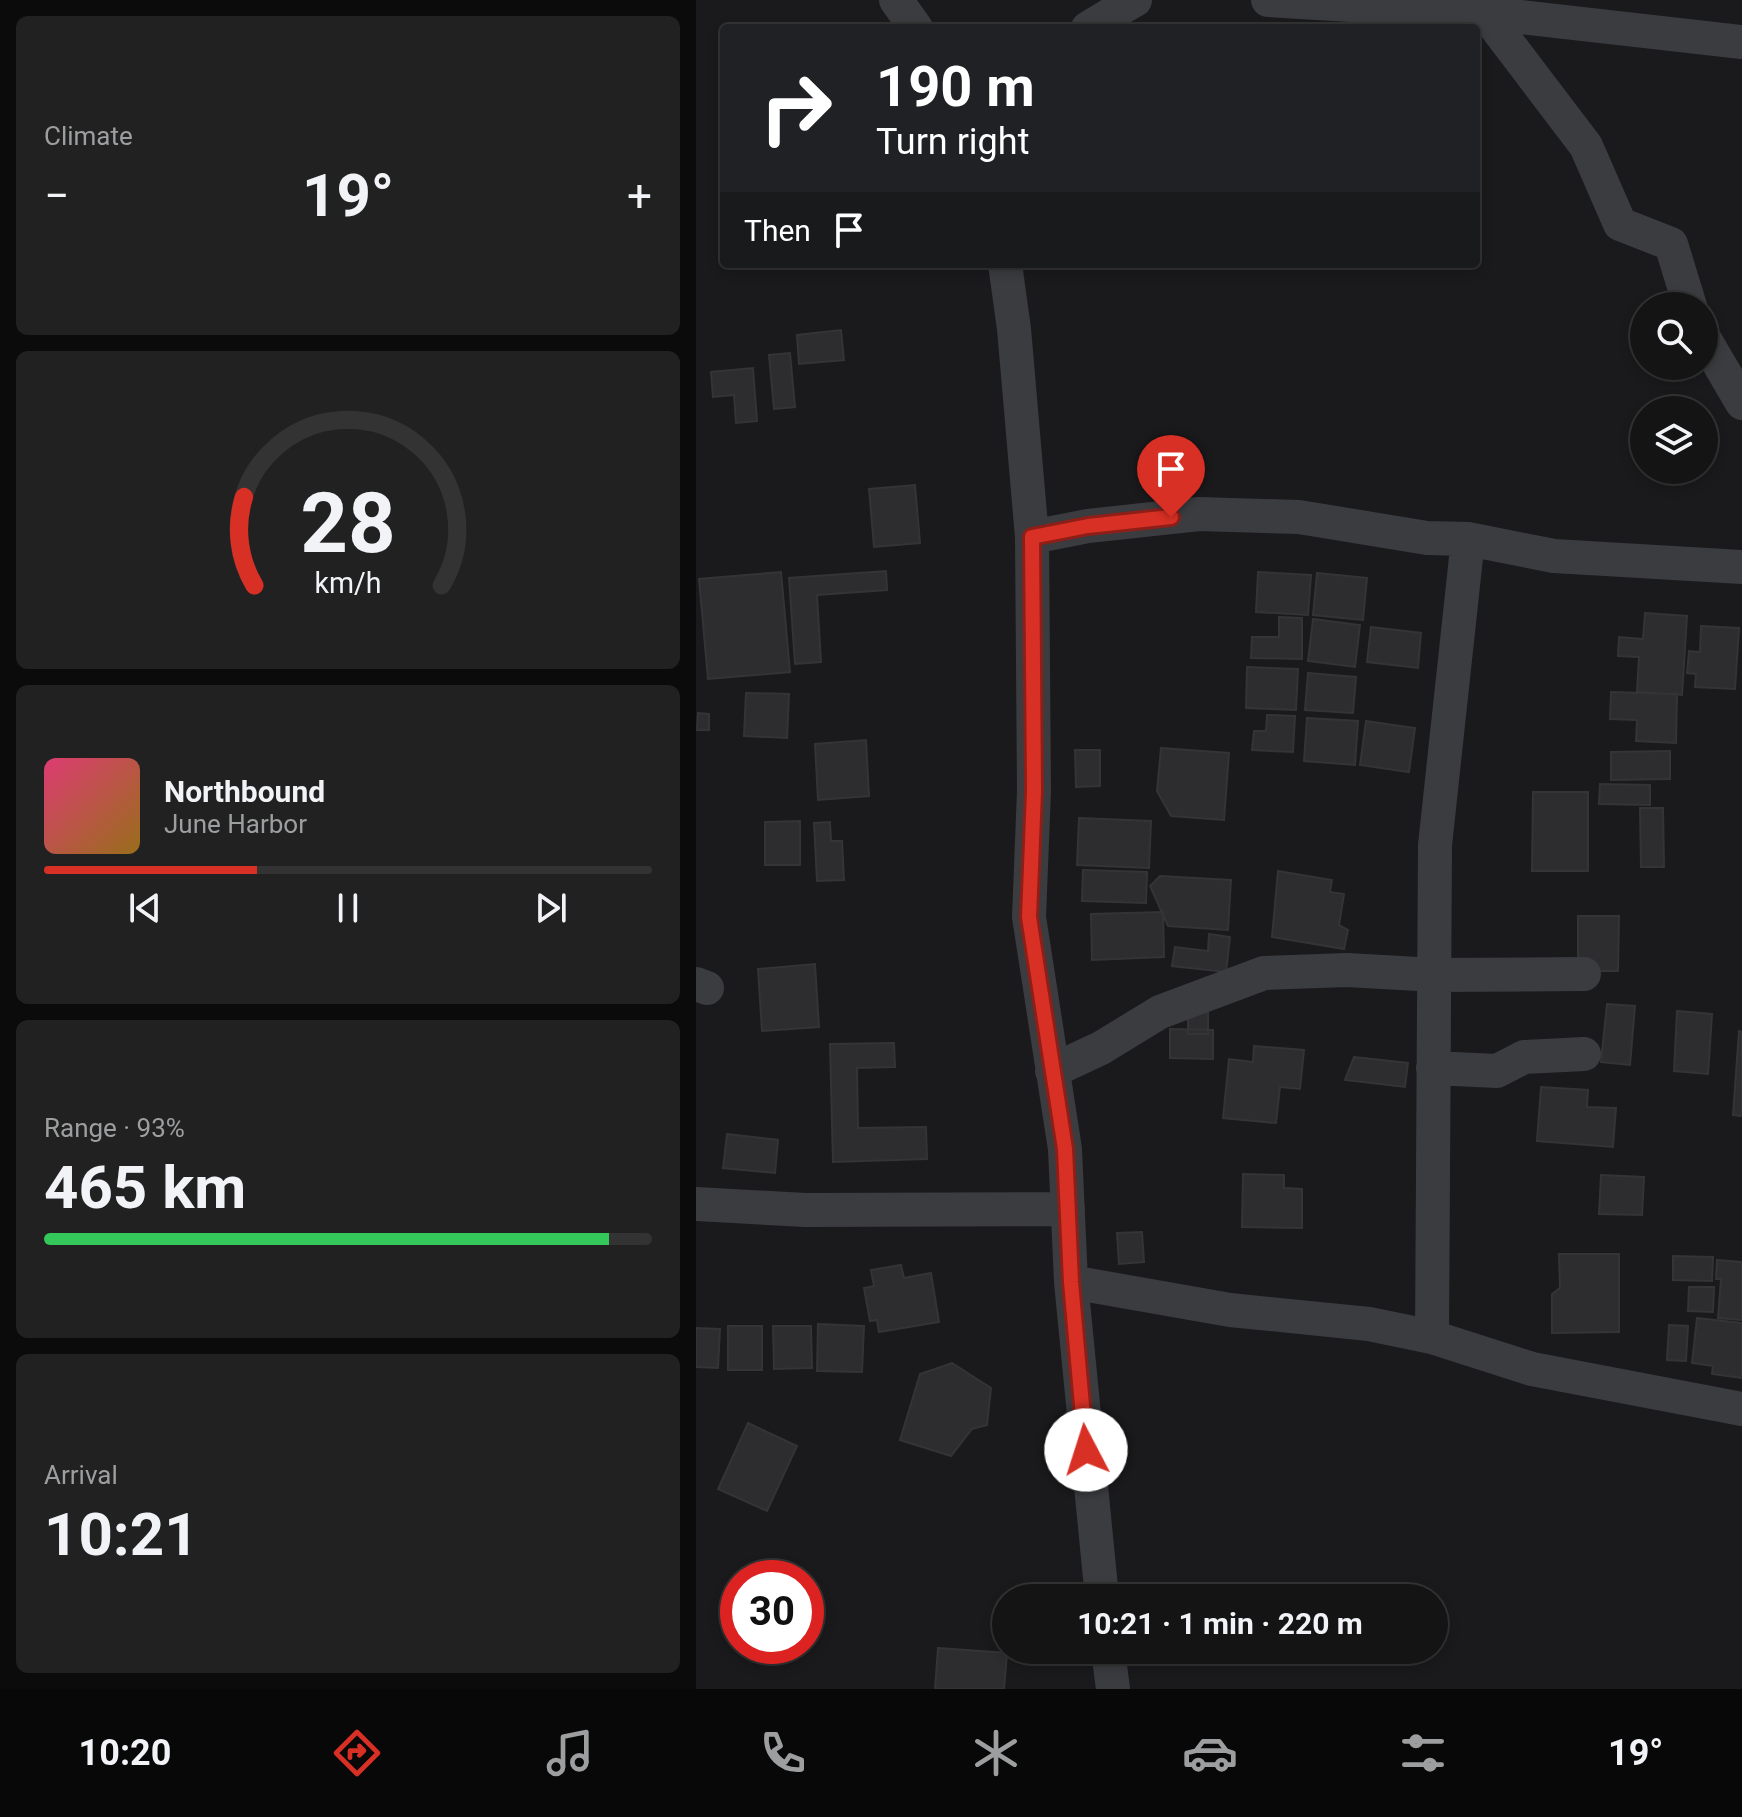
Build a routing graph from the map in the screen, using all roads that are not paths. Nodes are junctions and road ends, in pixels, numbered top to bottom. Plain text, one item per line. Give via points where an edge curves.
1 (896, 0) edge
2 (1135, 0) edge
3 (1268, 0) edge
4 (1477, 6) edge
5 (913, 24) edge
6 (1095, 24) edge
7 (1742, 42) edge
8 (1006, 268) edge
9 (1686, 292) edge
10 (1718, 362) edge
11 (1742, 403) edge
12 (1032, 537) junction
13 (1468, 539) junction
14 (1742, 567) edge
15 (1584, 974) dead end
16 (1436, 975) junction
17 (1584, 1054) dead end
18 (1433, 1068) junction
19 (1052, 1071) junction
20 (696, 1204) edge
21 (1068, 1209) junction
22 (1071, 1282) junction
23 (1432, 1337) junction
24 (1742, 1409) edge
25 (1101, 1584) edge
26 (1110, 1664) edge
27 (1113, 1689) edge

1 - 5 street
2 - 6 street
3 - 4 street
4 - 7 street
4 - 9 street via 1586,146 1620,224 1671,244
8 - 12 street
10 - 11 street
12 - 13 street via 1199,514 1299,517 1427,538
12 - 19 street via 1034,791 1029,917
13 - 14 street via 1554,556
13 - 16 street via 1435,845
15 - 16 street
16 - 18 street
16 - 19 street via 1264,973 1160,1012
17 - 18 street via 1524,1057 1497,1071
18 - 23 street
19 - 21 street
20 - 21 street via 805,1210
21 - 22 street
22 - 23 street
22 - 25 street
23 - 24 street via 1532,1369
26 - 27 street

